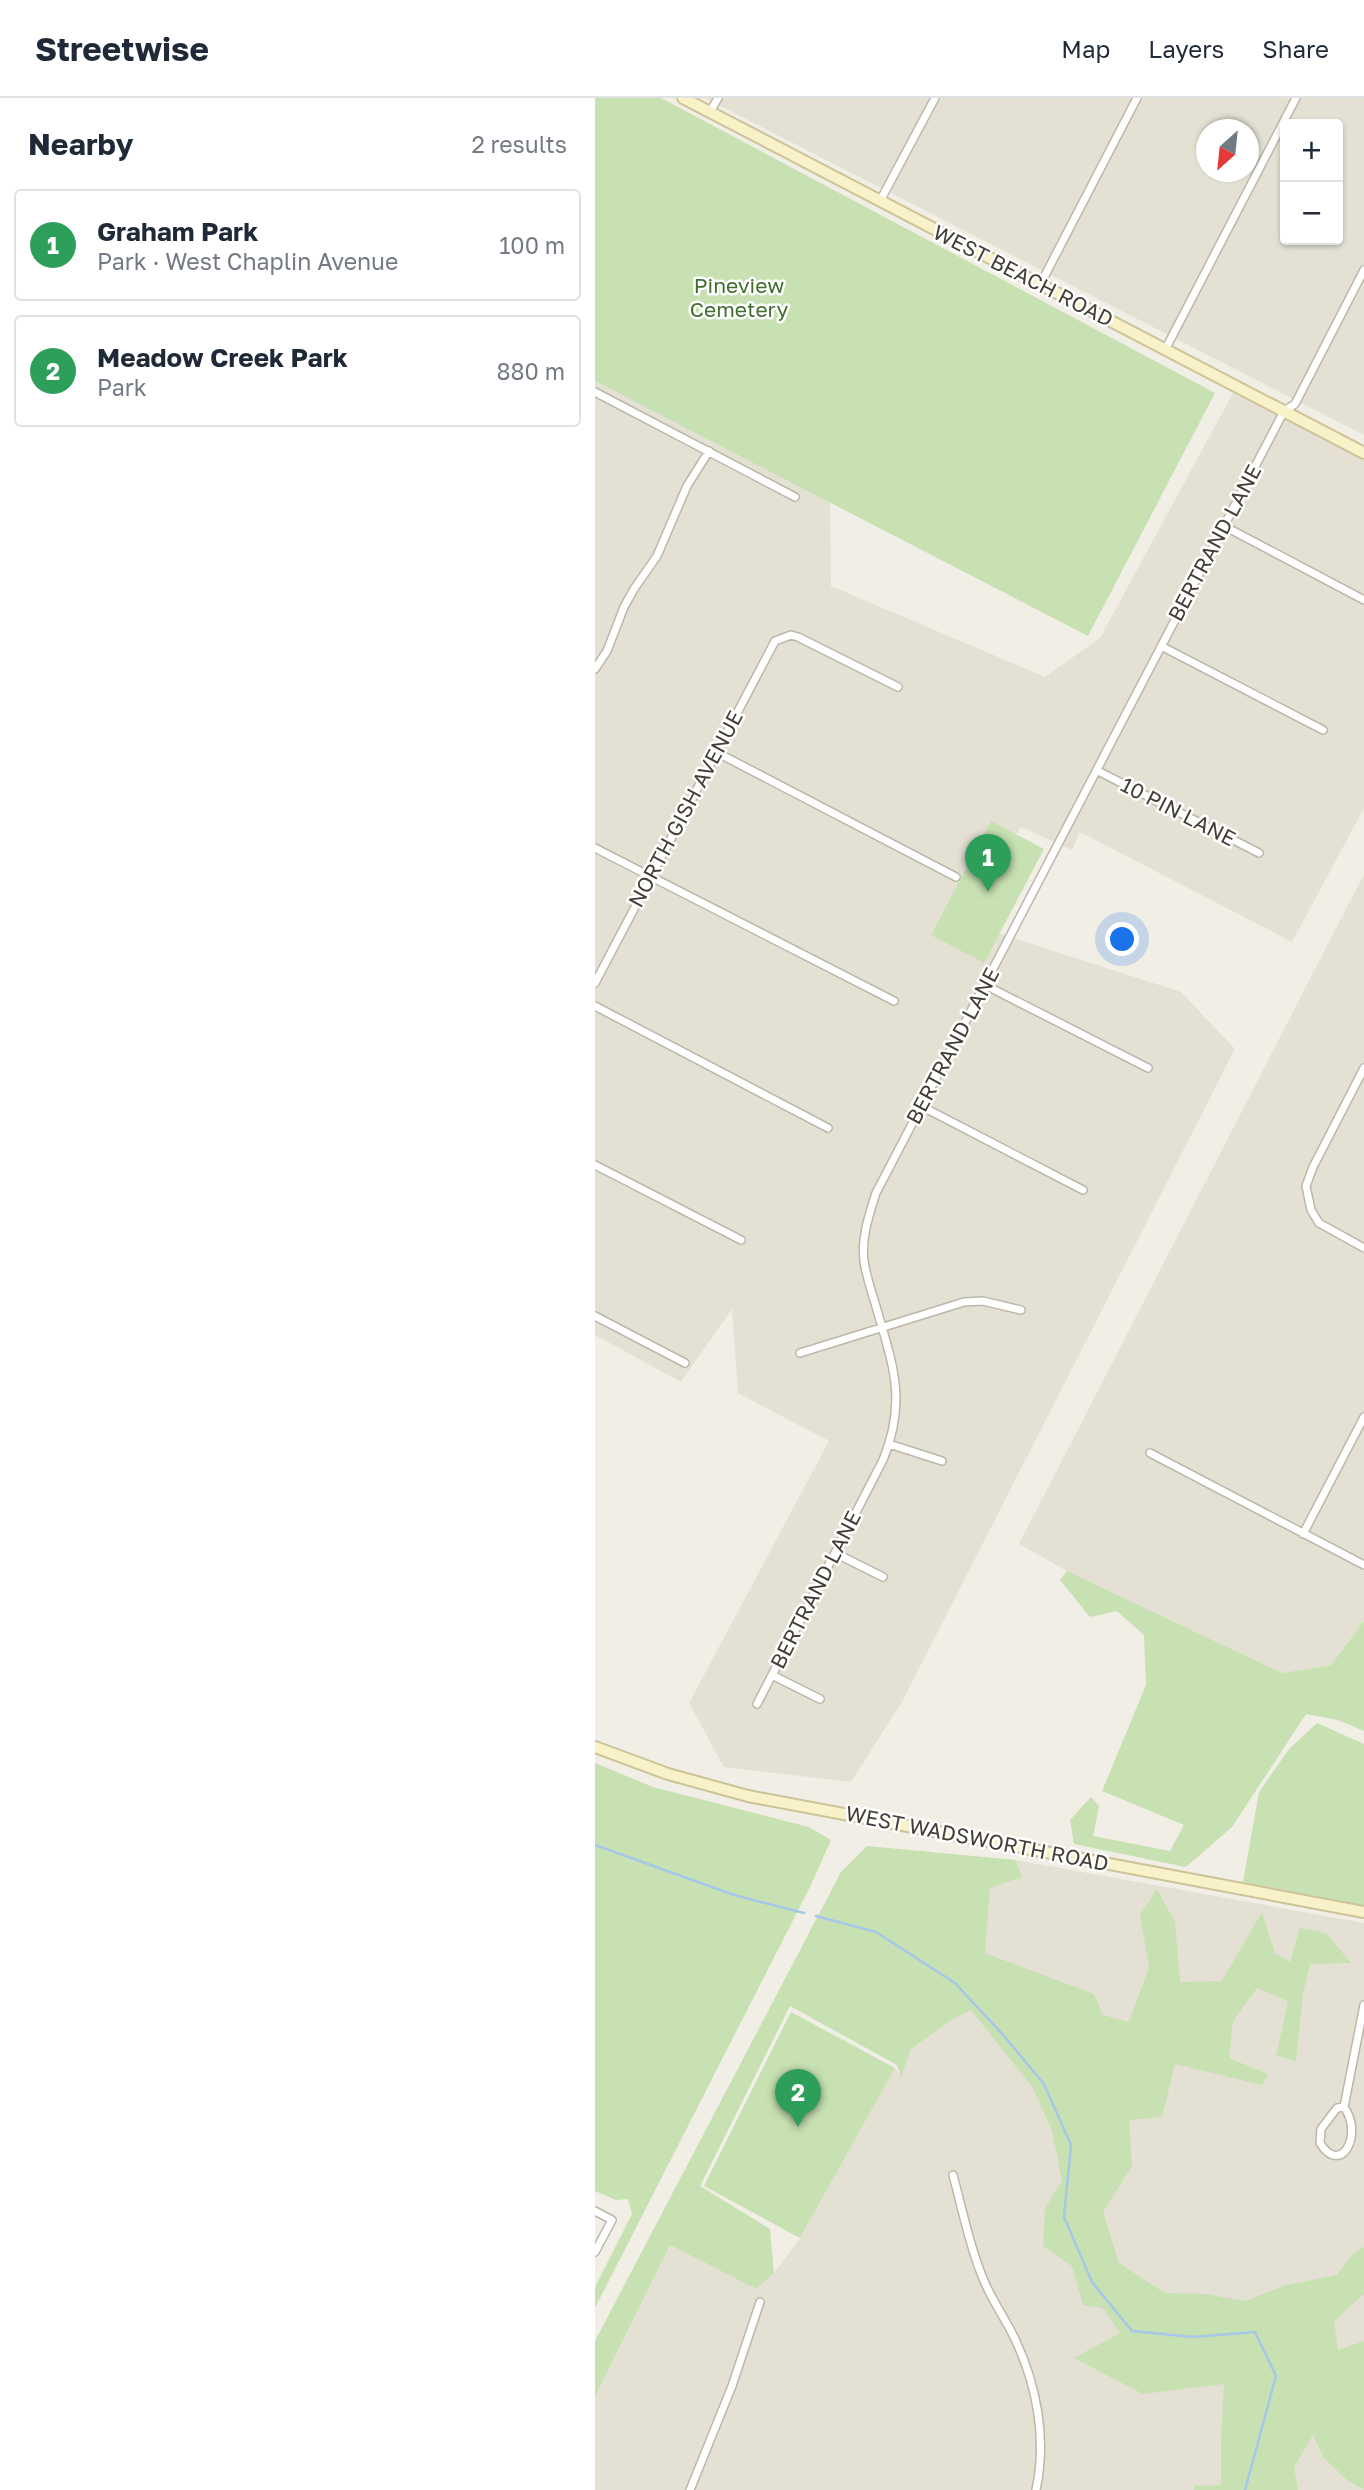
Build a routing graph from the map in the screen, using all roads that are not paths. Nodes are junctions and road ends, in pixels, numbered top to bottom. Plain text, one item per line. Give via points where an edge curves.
1 (683, 98) edge
2 (718, 98) edge
3 (935, 98) edge
4 (1137, 98) edge
5 (1296, 98) edge
6 (710, 113) junction
7 (880, 201) junction
8 (1364, 270) edge
9 (1040, 285) junction
10 (1165, 349) junction
11 (595, 393) edge
12 (1284, 411) junction
13 (709, 451) junction
14 (1364, 453) edge
15 (795, 497) dead end
16 (1224, 526) junction
17 (1364, 600) edge
18 (1161, 646) junction
19 (595, 669) edge
20 (898, 687) dead end
21 (1323, 730) dead end
22 (716, 751) junction
23 (1098, 771) junction
24 (595, 848) edge
25 (1259, 853) dead end
26 (651, 877) junction
27 (956, 877) dead end
28 (595, 983) edge
29 (985, 985) junction
30 (894, 1001) dead end
31 (595, 1006) edge
32 (1148, 1068) dead end
33 (1364, 1068) edge
34 (921, 1107) junction
35 (828, 1128) dead end
36 (595, 1165) edge
37 (1083, 1190) dead end
38 (741, 1240) dead end
39 (1364, 1248) edge
40 (1021, 1310) dead end
41 (595, 1316) edge
42 (881, 1327) junction
43 (800, 1353) dead end
44 (685, 1363) dead end
45 (1364, 1417) edge
46 (890, 1444) junction
47 (1150, 1453) dead end
48 (942, 1461) dead end
49 (1303, 1534) junction
50 (835, 1553) junction
51 (1364, 1565) edge
52 (883, 1577) dead end
53 (772, 1675) junction
54 (820, 1699) dead end
55 (757, 1704) dead end
56 (595, 1747) edge
57 (1364, 1912) edge
58 (1364, 2005) edge
59 (1344, 2107) junction
60 (953, 2175) dead end
61 (595, 2211) edge
62 (595, 2252) edge
63 (760, 2302) dead end
64 (690, 2490) edge
65 (1036, 2490) edge

1 - 6 main road, WEST BEACH ROAD
2 - 6 street
3 - 7 street
4 - 9 street
5 - 10 street
6 - 7 main road, WEST BEACH ROAD
7 - 9 main road, WEST BEACH ROAD
8 - 12 street, BERTRAND LANE via 1294,404
9 - 10 main road, WEST BEACH ROAD
10 - 12 main road, WEST BEACH ROAD
11 - 13 street
12 - 14 main road, WEST BEACH ROAD
12 - 16 street, BERTRAND LANE
13 - 15 street
13 - 19 street
16 - 17 street
16 - 18 street, BERTRAND LANE
18 - 21 street
18 - 23 street, BERTRAND LANE
20 - 22 street, NORTH GISH AVENUE via 798,637 782,638 768,652
22 - 26 street, NORTH GISH AVENUE
22 - 27 street
23 - 25 street, 10 PIN LANE
23 - 29 street, BERTRAND LANE
24 - 26 street
26 - 28 street, NORTH GISH AVENUE
26 - 30 street
29 - 32 street
29 - 34 street, BERTRAND LANE
31 - 35 street
33 - 39 street via 1306,1186 1319,1223
34 - 37 street
34 - 42 street, BERTRAND LANE via 876,1193 867,1222 864,1261
36 - 38 street
40 - 42 street via 983,1301 964,1302
41 - 44 street
42 - 43 street
42 - 46 street, BERTRAND LANE via 891,1356 897,1406
45 - 49 street
46 - 48 street
46 - 50 street, BERTRAND LANE
47 - 49 street
49 - 51 street
50 - 52 street
50 - 53 street, BERTRAND LANE
53 - 54 street
53 - 55 street, BERTRAND LANE
56 - 57 main road, WEST WADSWORTH ROAD via 748,1796
58 - 59 street
59 - 59 street via 1337,2108 1321,2129 1320,2143 1339,2156 1359,2136
60 - 65 street via 984,2281 1014,2336 1035,2392 1041,2448
61 - 62 street via 612,2220
63 - 64 street

